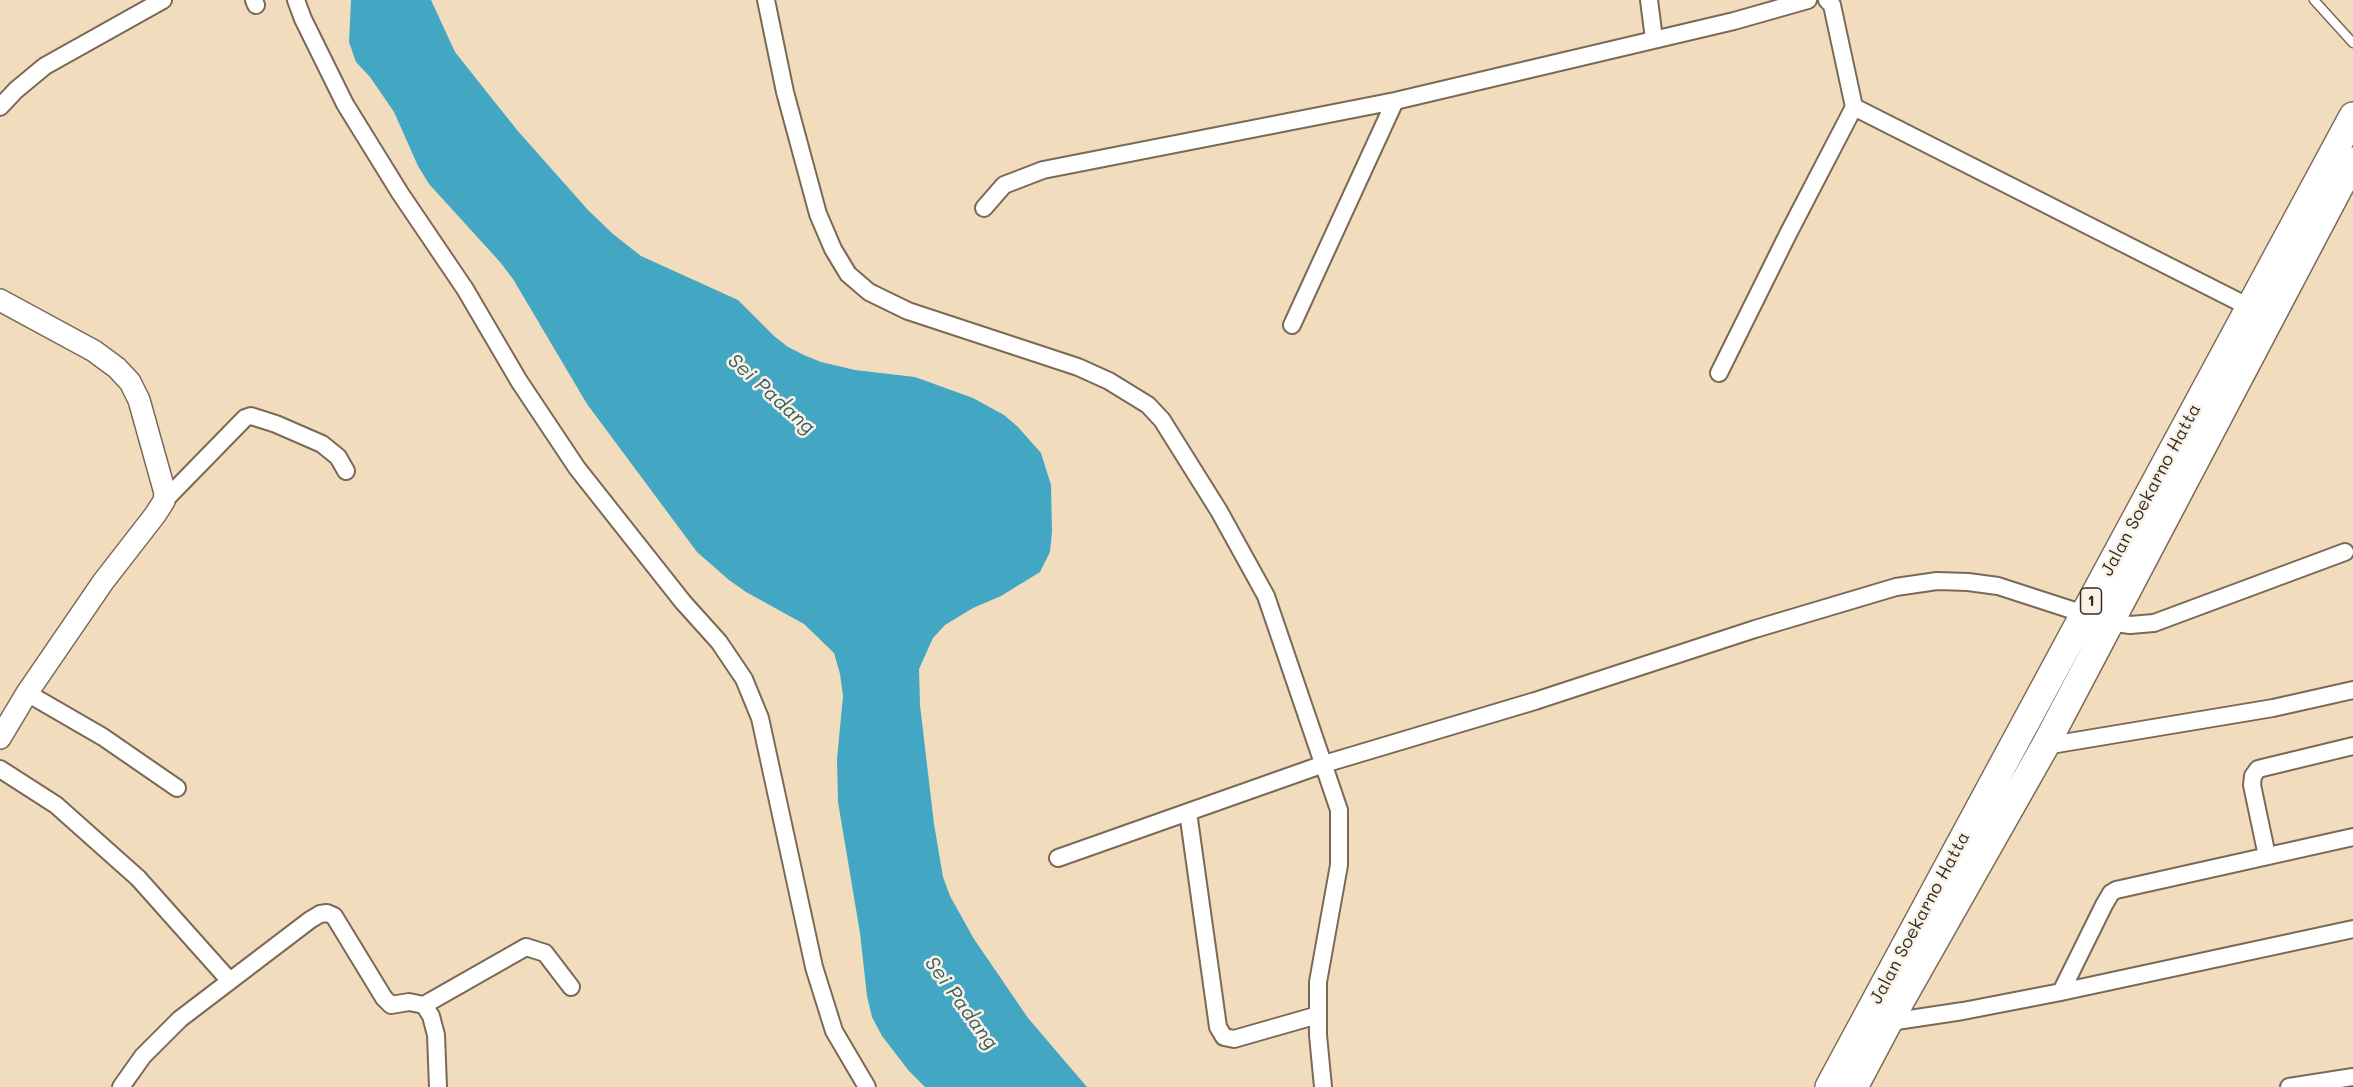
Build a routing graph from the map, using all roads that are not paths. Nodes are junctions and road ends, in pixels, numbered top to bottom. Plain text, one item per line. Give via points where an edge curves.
1 (163, 0) edge
2 (296, 0) edge
3 (766, 0) edge
4 (1649, 0) edge
5 (1808, 0) edge
6 (1827, 0) edge
7 (2314, 0) edge
8 (1654, 39) junction
9 (2353, 43) edge
10 (1395, 101) junction
11 (0, 107) edge
12 (1854, 107) junction
13 (2353, 116) edge
14 (2353, 161) edge
15 (984, 208) dead end
16 (2312, 214) junction
17 (0, 300) edge
18 (2260, 313) junction
19 (1292, 325) dead end
20 (1719, 373) dead end
21 (346, 471) dead end
22 (164, 501) junction
23 (2345, 552) dead end
24 (2096, 618) junction
25 (2353, 690) edge
26 (27, 693) junction
27 (0, 738) edge
28 (2045, 746) junction
29 (2353, 746) edge
30 (1324, 764) junction
31 (0, 769) edge
32 (177, 788) dead end
33 (1188, 812) junction
34 (2353, 837) edge
35 (2267, 856) junction
36 (1058, 858) dead end
37 (2353, 929) edge
38 (229, 980) junction
39 (571, 987) dead end
40 (2061, 992) junction
41 (424, 1005) junction
42 (1318, 1015) junction
43 (1888, 1023) junction
44 (1862, 1027) junction
45 (2353, 1077) edge
46 (121, 1087) edge
47 (438, 1087) edge
48 (867, 1087) edge
49 (1323, 1087) edge
50 (1829, 1087) edge
51 (1854, 1087) edge
52 (2289, 1087) edge

1 - 11 street via 45,66
2 - 48 street via 334,84 365,139 465,289 519,381 577,468 719,642 744,679 760,718 814,966 834,1031
3 - 30 street via 785,92 818,214 848,274 869,292 908,311 1078,367 1148,405 1162,420 1266,596
4 - 8 street
5 - 8 street
6 - 12 street via 1832,5
7 - 9 lane
8 - 10 street
10 - 15 street via 1043,170 1004,184
10 - 19 street
12 - 18 street
12 - 20 street
13 - 16 highway, Jalan Soekarno Hatta / 1
14 - 16 highway, Jalan Soekarno Hatta / 1
16 - 18 highway, Jalan Soekarno Hatta / 1
17 - 22 street via 94,351 130,382 142,410
18 - 24 highway, Jalan Soekarno Hatta / 1
21 - 22 street via 338,457 322,444 250,416
22 - 26 street
23 - 24 street via 2154,623 2130,625
24 - 28 highway, Jalan Soekarno Hatta / 1
24 - 30 street via 1998,586 1937,581 1896,587
24 - 44 highway, Jalan Soekarno Hatta / 1
25 - 28 street via 2273,708
26 - 27 street
26 - 32 street via 103,737
28 - 43 highway, Jalan Soekarno Hatta / 1
29 - 35 street via 2258,769 2252,785
30 - 33 street
30 - 42 street via 1338,810 1340,837 1339,865 1318,982
31 - 38 street via 56,805 138,878
33 - 36 street
33 - 42 street via 1218,1028 1224,1037 1234,1039
34 - 35 street
35 - 40 street via 2111,893
37 - 40 street
38 - 41 street via 310,920 327,913 334,916 391,1005
38 - 46 street via 158,1040
39 - 41 street via 545,953 526,947
40 - 43 street
41 - 47 street via 436,1035
42 - 49 street
43 - 44 street
43 - 51 highway, Jalan Soekarno Hatta / 1
44 - 50 highway, Jalan Soekarno Hatta / 1
45 - 52 street

